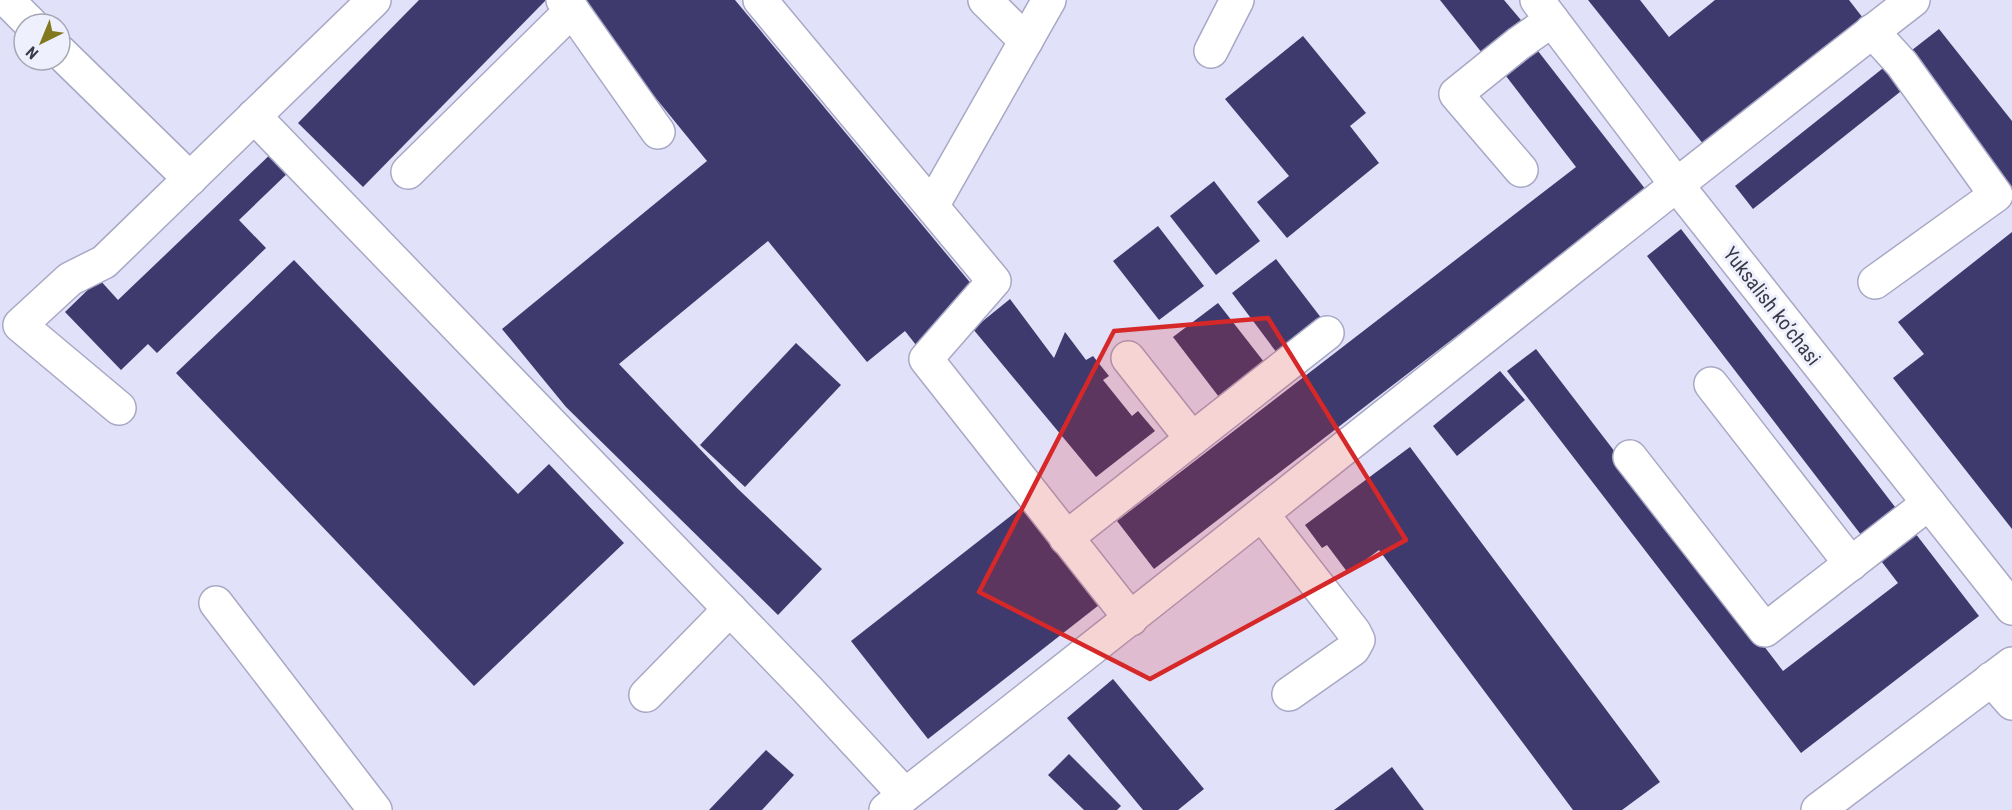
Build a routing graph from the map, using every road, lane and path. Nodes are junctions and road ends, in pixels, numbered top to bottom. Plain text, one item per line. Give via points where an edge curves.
1 (7, 0) edge
2 (374, 0) edge
3 (760, 0) edge
4 (985, 0) edge
5 (1049, 0) edge
6 (1237, 0) edge
7 (1913, 0) edge
8 (568, 5) edge
9 (1544, 10) edge
10 (19, 12) edge
11 (1872, 31) junction
12 (1026, 41) junction
13 (1211, 51) dead end
14 (72, 64) edge
15 (254, 116) junction
16 (658, 132) dead end
17 (1521, 170) dead end
18 (408, 172) dead end
19 (190, 179) junction
20 (1676, 184) junction
21 (932, 206) junction
22 (1875, 282) dead end
23 (10, 330) edge
24 (1327, 333) dead end
25 (1128, 358) dead end
26 (1711, 384) dead end
27 (119, 408) dead end
28 (1192, 439) junction
29 (1630, 458) dead end
30 (1929, 503) junction
31 (1262, 514) junction
32 (1066, 538) junction
33 (1851, 564) junction
34 (216, 603) dead end
35 (2012, 608) edge
36 (730, 609) junction
37 (1131, 619) junction
38 (2005, 682) edge
39 (1289, 694) dead end
40 (646, 695) dead end
41 (896, 803) edge
42 (375, 810) edge
43 (1818, 810) edge

1 - 10 street
2 - 15 street
3 - 21 street
4 - 12 street
5 - 12 street
6 - 13 street
7 - 11 street
8 - 16 street
8 - 18 street
9 - 17 street via 1518,44 1456,94
9 - 20 street, Yuksalish ko’chasi
11 - 20 street
11 - 22 street via 1902,64 1996,195
12 - 21 street
14 - 19 street
15 - 19 street
15 - 36 street
19 - 23 street via 104,262 70,279
20 - 30 street, Yuksalish ko’chasi
20 - 31 street
21 - 32 street via 994,281 926,359
23 - 27 street
24 - 28 street
25 - 28 street
26 - 33 street
28 - 32 street
29 - 33 street via 1765,630
30 - 33 street
30 - 35 street, Yuksalish ko’chasi
31 - 37 street
31 - 39 street via 1358,640 1353,649
32 - 37 street
34 - 42 street
36 - 40 street
36 - 41 street via 807,688
37 - 41 street
38 - 43 street

